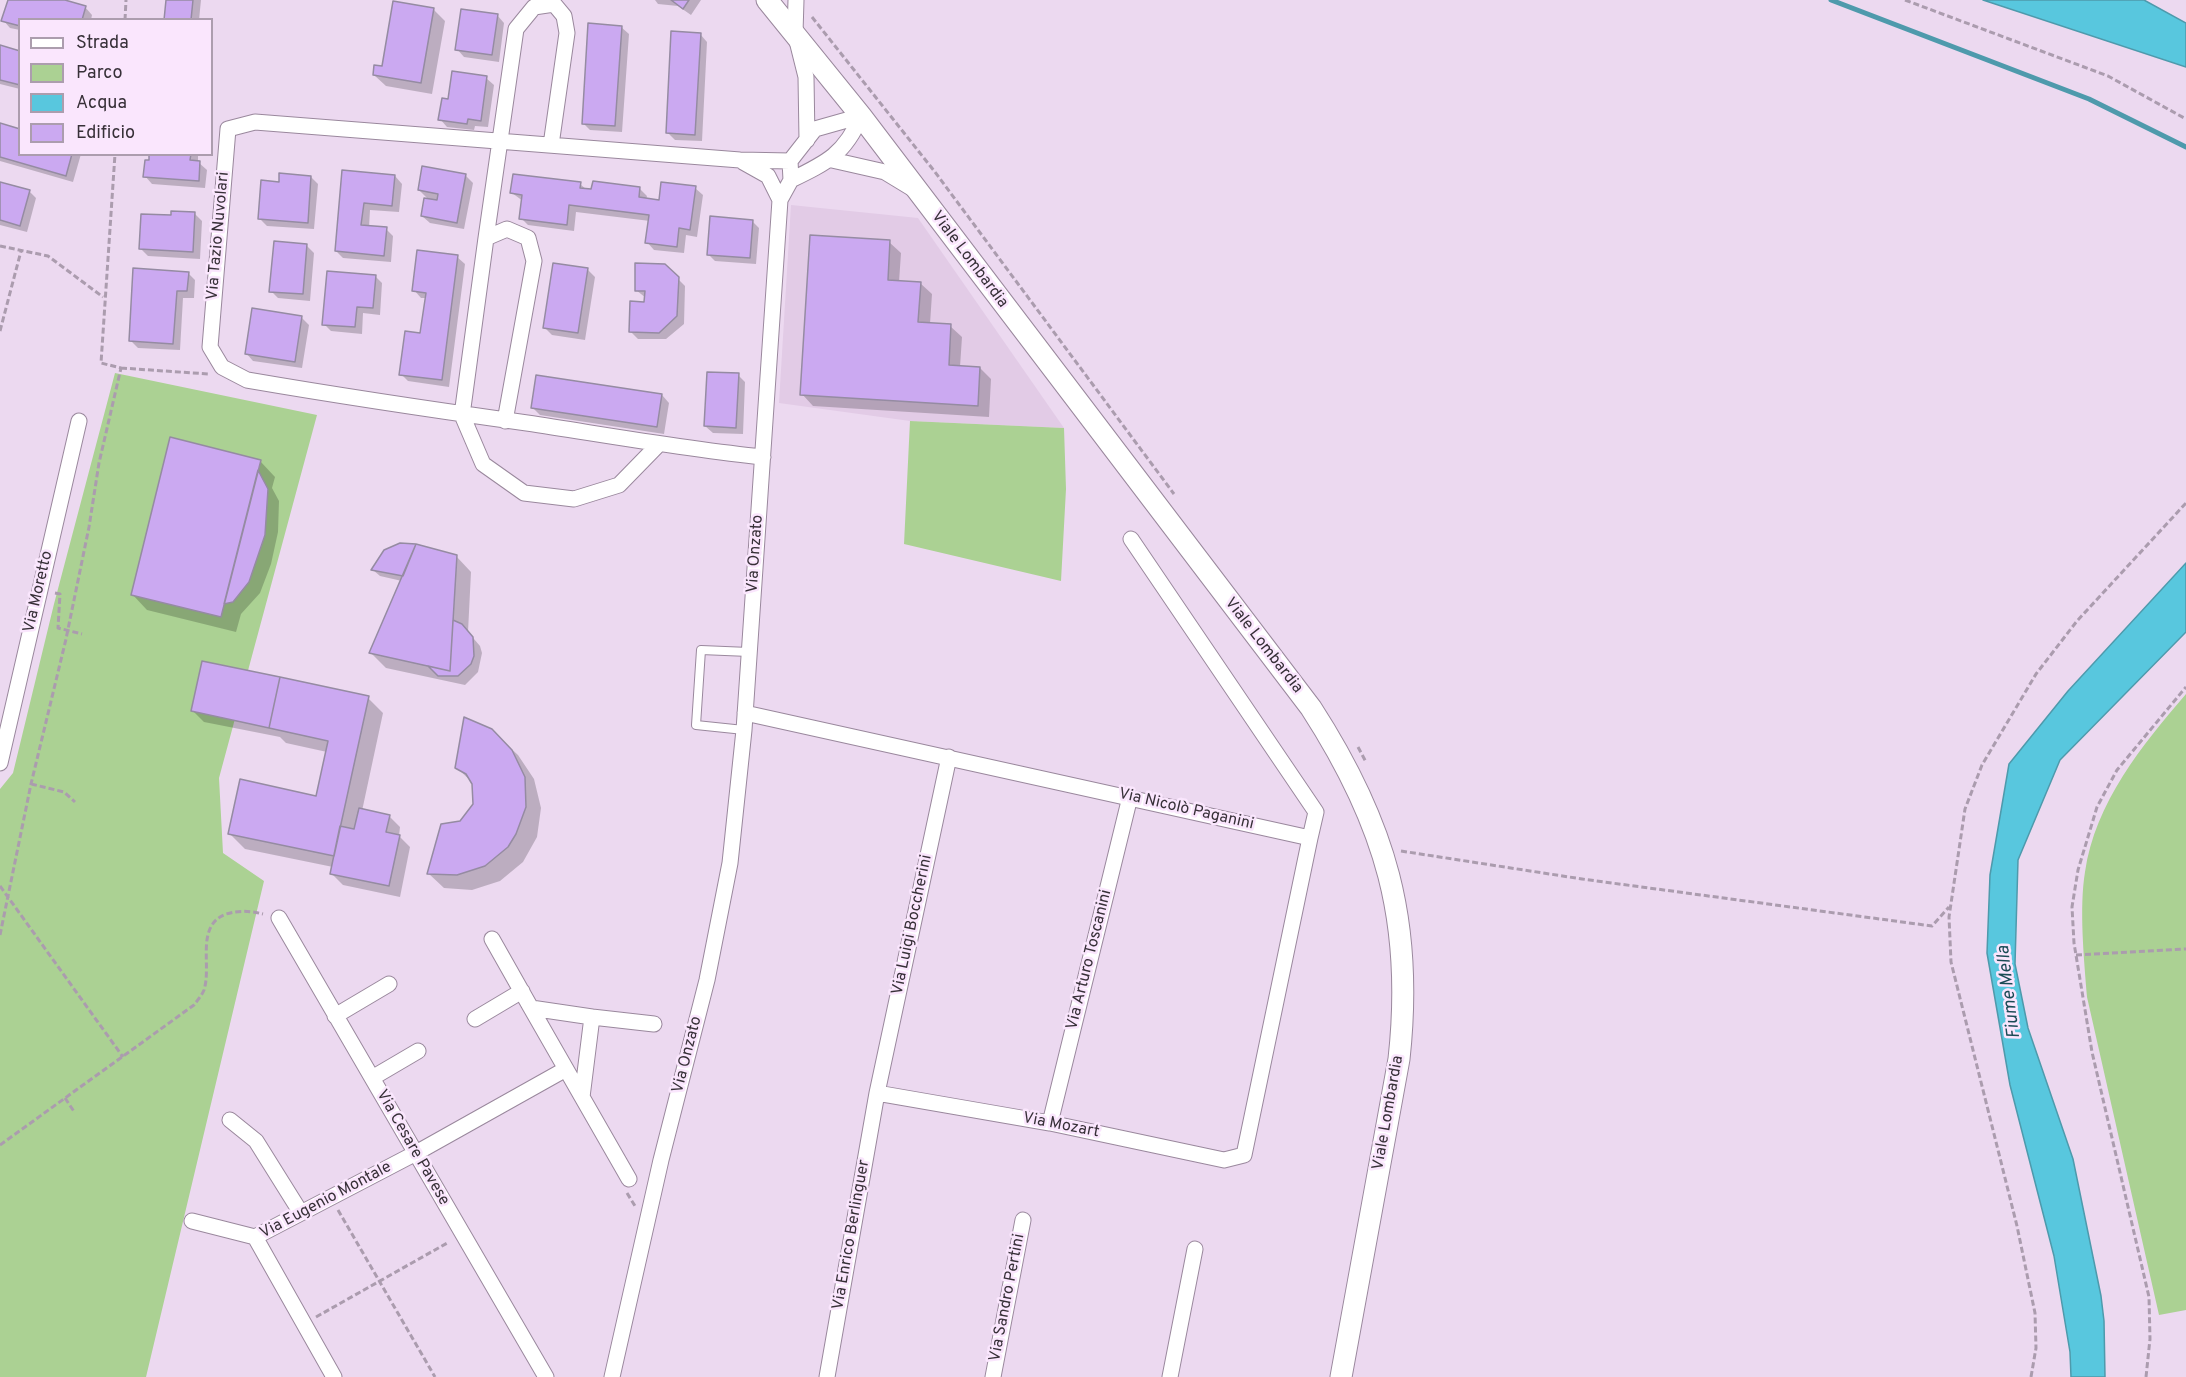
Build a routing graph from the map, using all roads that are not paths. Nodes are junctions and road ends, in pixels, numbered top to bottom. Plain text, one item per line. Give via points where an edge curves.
1 (768, 0) edge
2 (796, 0) edge
3 (795, 33) junction
4 (861, 116) junction
5 (807, 140) junction
6 (500, 141) junction
7 (551, 145) junction
8 (740, 160) junction
9 (832, 160) junction
10 (790, 161) junction
11 (791, 180) junction
12 (920, 194) junction
13 (780, 200) junction
14 (486, 238) junction
15 (462, 415) junction
16 (79, 421) dead end
17 (506, 421) junction
18 (658, 445) junction
19 (763, 457) junction
20 (1131, 539) dead end
21 (749, 652) junction
22 (745, 712) junction
23 (744, 730) junction
24 (949, 757) junction
25 (0, 763) edge
26 (1130, 797) junction
27 (1310, 838) junction
28 (279, 918) road end
29 (492, 939) dead end
30 (389, 984) dead end
31 (522, 991) junction
32 (531, 1008) junction
33 (335, 1016) junction
34 (592, 1017) junction
35 (475, 1019) dead end
36 (654, 1024) dead end
37 (418, 1051) dead end
38 (566, 1069) junction
39 (372, 1078) junction
40 (877, 1093) junction
41 (582, 1097) junction
42 (230, 1120) dead end
43 (1050, 1124) junction
44 (416, 1153) junction
45 (629, 1179) dead end
46 (301, 1213) junction
47 (1023, 1220) dead end
48 (192, 1221) dead end
49 (255, 1237) junction
50 (1195, 1249) dead end
51 (334, 1377) edge
52 (546, 1377) edge
53 (612, 1377) edge
54 (826, 1377) edge
55 (993, 1377) edge
56 (1170, 1377) edge
57 (1341, 1377) edge

1 - 3 street, Viale Lombardia
2 - 3 street
3 - 4 street, Viale Lombardia
3 - 5 street via 806,77
4 - 5 street via 815,129
4 - 9 street via 853,137
4 - 12 street, Viale Lombardia
5 - 10 street
6 - 7 street, Via Tazio Nuvolari
6 - 7 street via 516,29 534,7 554,4 564,16 567,33
6 - 14 street
6 - 15 street, Via Tazio Nuvolari via 255,122 228,129 210,347 222,367 247,380
7 - 8 street, Via Tazio Nuvolari
8 - 10 street, Via Tazio Nuvolari
8 - 13 street via 768,176
9 - 11 street
9 - 12 street via 885,172
10 - 11 street
11 - 13 street
12 - 57 street, Viale Lombardia via 1311,708 1339,751 1384,854 1396,900 1402,947 1404,1011 1399,1059
13 - 19 street, Via Onzato
14 - 15 street
14 - 17 street via 507,229 528,238 534,261
15 - 17 street
15 - 18 street via 483,464 524,493 574,499 619,485
16 - 25 street, Via Moretto
17 - 18 street
18 - 19 street
19 - 21 street, Via Onzato
20 - 27 street via 1316,812
21 - 22 street, Via Onzato
21 - 23 lane via 701,650 696,724
22 - 23 street, Via Onzato
22 - 24 street, Via Nicolò Paganini
23 - 53 street, Via Onzato via 730,863 707,980
24 - 26 street, Via Nicolò Paganini
24 - 40 street, Via Luigi Boccherini
26 - 27 street, Via Nicolò Paganini
26 - 43 street, Via Arturo Toscanini
27 - 43 street, Via Mozart via 1244,1155 1224,1160
28 - 33 street, Via Cesare Pavese
29 - 31 street
30 - 33 street
31 - 32 street
31 - 35 street
32 - 34 street
32 - 38 street
33 - 39 street, Via Cesare Pavese
34 - 36 street
34 - 41 street
37 - 39 street
38 - 41 street
38 - 44 street, Via Eugenio Montale
39 - 44 street, Via Cesare Pavese
40 - 43 street, Via Mozart
40 - 54 street, Via Enrico Berlinguer
41 - 45 street
42 - 46 street via 256,1141
44 - 46 street, Via Eugenio Montale
44 - 52 street, Via Cesare Pavese
46 - 49 street, Via Eugenio Montale
47 - 55 street, Via Sandro Pertini
48 - 49 street
49 - 51 street, Via Eugenio Montale
50 - 56 street

